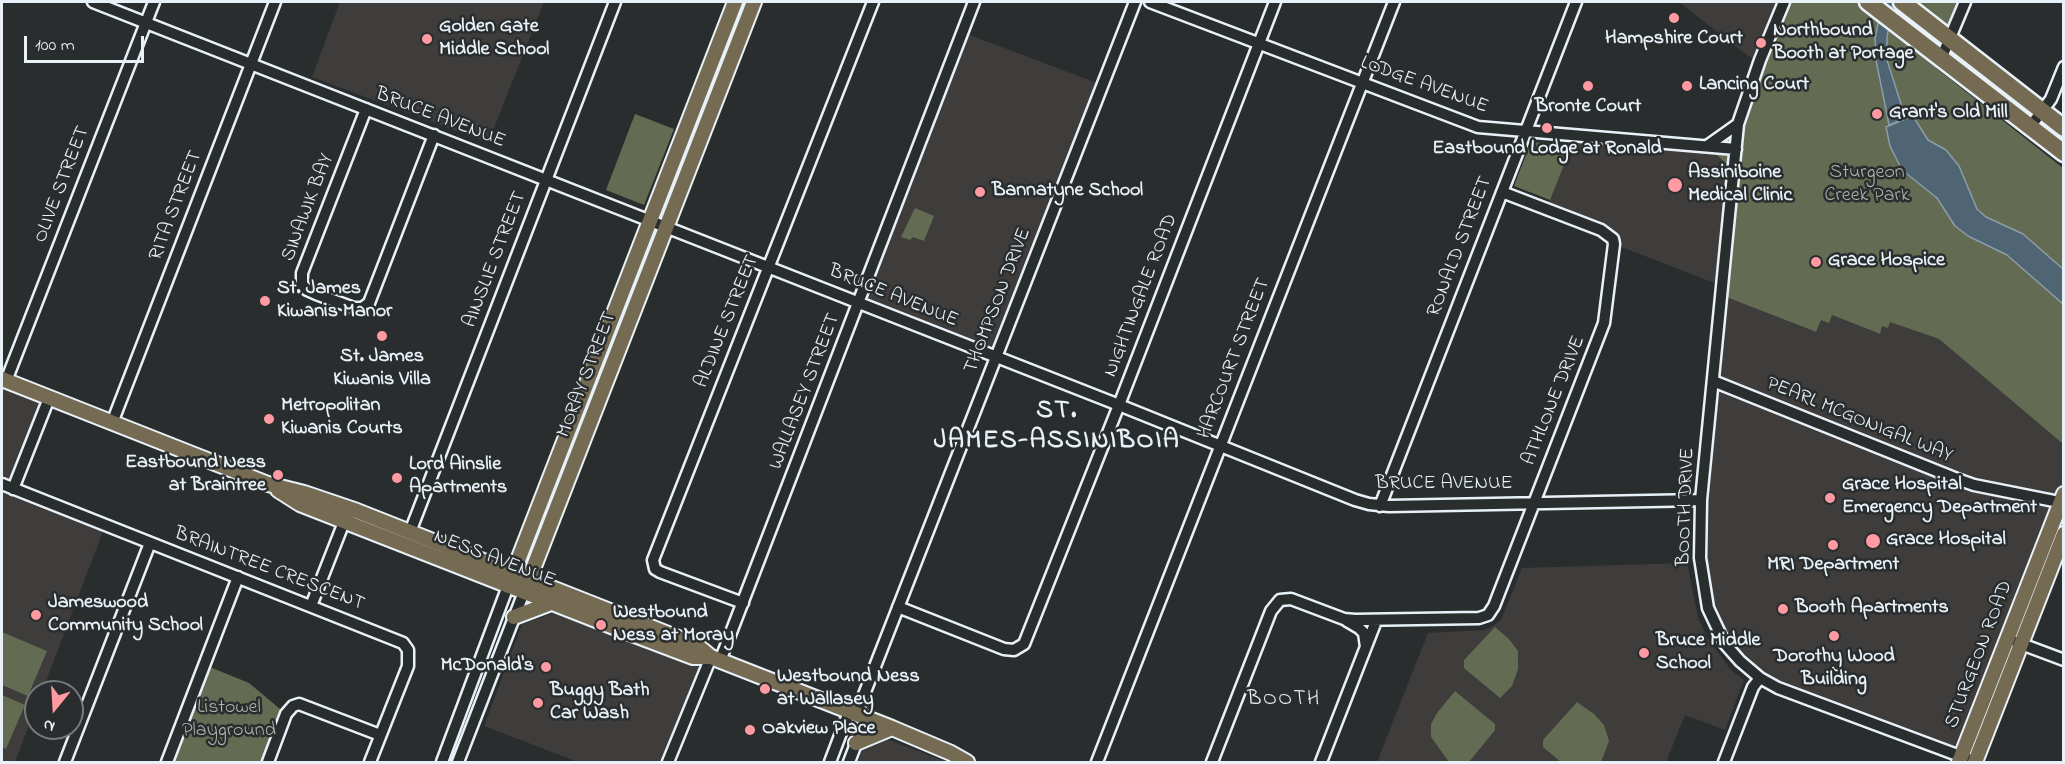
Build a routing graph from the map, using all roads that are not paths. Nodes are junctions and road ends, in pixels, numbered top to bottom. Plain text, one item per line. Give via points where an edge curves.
1 (93, 2) edge
2 (154, 2) edge
3 (275, 2) edge
4 (615, 2) edge
5 (735, 2) edge
6 (754, 2) edge
7 (873, 2) edge
8 (974, 2) edge
9 (1135, 2) edge
10 (1150, 2) edge
11 (1275, 2) edge
12 (1394, 2) edge
13 (1576, 2) edge
14 (1784, 2) edge
15 (1868, 2) edge
16 (1902, 2) edge
17 (1965, 2) edge
18 (146, 22) junction
19 (1949, 38) junction
20 (1259, 44) junction
21 (1941, 58) junction
22 (251, 64) junction
23 (2064, 67) edge
24 (1362, 83) junction
25 (2059, 89) edge
26 (366, 109) junction
27 (2042, 111) junction
28 (1738, 124) junction
29 (2030, 127) junction
30 (2064, 128) edge
31 (1526, 131) junction
32 (434, 135) junction
33 (1707, 146) junction
34 (1736, 149) junction
35 (2064, 153) edge
36 (546, 180) junction
37 (1502, 192) junction
38 (650, 220) junction
39 (667, 227) junction
40 (770, 268) junction
41 (860, 303) junction
42 (996, 357) junction
43 (4, 380) edge
44 (1713, 381) junction
45 (49, 398) junction
46 (1119, 405) junction
47 (112, 423) junction
48 (1221, 446) junction
49 (2, 484) edge
50 (268, 484) junction
51 (13, 489) junction
52 (1701, 500) junction
53 (2063, 500) edge
54 (1534, 503) junction
55 (1380, 506) junction
56 (344, 522) junction
57 (410, 532) junction
58 (2064, 534) edge
59 (150, 543) junction
60 (513, 573) junction
61 (237, 577) junction
62 (508, 586) junction
63 (526, 586) junction
64 (550, 603) junction
65 (743, 603) junction
66 (311, 606) junction
67 (898, 607) junction
68 (514, 617) junction
69 (1344, 619) junction
70 (1376, 621) junction
71 (2008, 638) junction
72 (2021, 644) junction
73 (1366, 648) junction
74 (716, 659) junction
75 (2064, 660) edge
76 (1760, 678) junction
77 (857, 715) junction
78 (892, 728) junction
79 (381, 735) junction
80 (856, 743) junction
81 (1969, 761) edge
82 (65, 762) edge
83 (167, 762) edge
84 (268, 762) edge
85 (370, 762) edge
86 (442, 762) edge
87 (458, 762) edge
88 (668, 762) edge
89 (830, 762) edge
90 (849, 762) edge
91 (967, 762) edge
92 (1097, 762) edge
93 (1212, 762) edge
94 (1321, 762) edge
95 (1724, 762) edge

1 - 18 street, BRUCE AVENUE
2 - 18 street, OLIVE STREET
3 - 22 street, RITA STREET
4 - 36 street, AINSLIE STREET
5 - 38 main road, MORAY STREET
6 - 39 main road, MORAY STREET
7 - 40 street, ALDINE STREET
8 - 41 street, WALLASEY STREET
9 - 42 street, THOMPSON DRIVE
10 - 20 street, LODGE AVENUE
11 - 20 street, NIGHTINGALE ROAD
12 - 24 street, HARCOURT STREET
13 - 31 street, RONALD STREET
14 - 28 street, BOOTH DRIVE
15 - 21 highway
16 - 19 highway
17 - 19 street
18 - 22 street, BRUCE AVENUE
18 - 43 street, OLIVE STREET
19 - 21 street
19 - 27 highway
20 - 24 street, LODGE AVENUE
20 - 46 street, NIGHTINGALE ROAD
21 - 29 highway
22 - 26 street, BRUCE AVENUE
22 - 47 street, RITA STREET
23 - 25 street
24 - 31 street, LODGE AVENUE via 1478,127
24 - 48 street, HARCOURT STREET
25 - 27 street
26 - 32 street, BRUCE AVENUE
26 - 32 street, SINAWIK BAY via 302,273 302,284 316,294 354,308 369,303
27 - 29 street
27 - 30 highway
28 - 33 street
28 - 34 street, BOOTH DRIVE
29 - 35 highway
31 - 33 street, LODGE AVENUE
31 - 37 street, RONALD STREET
32 - 36 street, BRUCE AVENUE
33 - 34 street, LODGE AVENUE
34 - 44 street, BOOTH DRIVE
36 - 38 street, BRUCE AVENUE
36 - 57 street, AINSLIE STREET
37 - 54 street, ATHLONE DRIVE via 1601,230 1614,244 1604,324
37 - 55 street, RONALD STREET
38 - 39 street, BRUCE AVENUE
38 - 60 main road, MORAY STREET
39 - 40 street, BRUCE AVENUE
39 - 63 main road, MORAY STREET
40 - 41 street, BRUCE AVENUE
40 - 65 street, ALDINE STREET via 653,560 660,572
41 - 42 street, BRUCE AVENUE
41 - 65 street, WALLASEY STREET
42 - 46 street, BRUCE AVENUE
42 - 67 street, THOMPSON DRIVE
43 - 45 main road, NESS AVENUE
44 - 52 street, BOOTH DRIVE
44 - 53 street, PEARL MCGONIGAL WAY via 1974,485
45 - 47 main road, NESS AVENUE
45 - 51 street
46 - 48 street, BRUCE AVENUE
46 - 67 street, NIGHTINGALE ROAD via 1024,644 1014,650 1004,649
47 - 50 main road, NESS AVENUE
48 - 55 street, BRUCE AVENUE via 1354,500
48 - 92 street, HARCOURT STREET
49 - 51 street, BRAINTREE CRESCENT
50 - 56 main road, NESS AVENUE via 300,504
50 - 57 main road, NESS AVENUE via 337,504
51 - 59 street, BRAINTREE CRESCENT
52 - 54 street, BRUCE AVENUE
52 - 76 street, BOOTH DRIVE via 1700,558 1708,608 1725,644
53 - 71 main road, STURGEON ROAD
54 - 55 street, BRUCE AVENUE
54 - 70 street, ATHLONE DRIVE via 1488,615
56 - 62 main road, NESS AVENUE
56 - 66 street
57 - 60 main road, NESS AVENUE
58 - 72 main road, STURGEON ROAD
59 - 61 street, BRAINTREE CRESCENT
59 - 82 street
60 - 62 main road, MORAY STREET
60 - 63 main road, NESS AVENUE
61 - 66 street, BRAINTREE CRESCENT
61 - 83 street
62 - 63 main road, NESS AVENUE
62 - 86 street, MORAY STREET
63 - 64 main road, NESS AVENUE
63 - 68 street, MORAY STREET
63 - 74 main road, NESS AVENUE via 698,646
64 - 68 main road
64 - 74 main road, NESS AVENUE via 693,657
65 - 74 street, WALLASEY STREET
66 - 79 street, BRAINTREE CRESCENT via 406,646 408,666
67 - 77 street, THOMPSON DRIVE
68 - 87 street, MORAY STREET
69 - 70 street, ATHLONE DRIVE
69 - 73 street, ATHLONE DRIVE via 1364,633
69 - 93 street, ATHLONE DRIVE via 1291,599 1275,605
70 - 73 street
71 - 72 street
71 - 81 main road, STURGEON ROAD
72 - 75 street
72 - 81 main road, STURGEON ROAD
73 - 94 street
74 - 77 main road, NESS AVENUE
74 - 88 street, WALLASEY STREET
76 - 81 street, BOOTH DRIVE
76 - 95 street
77 - 78 main road, NESS AVENUE
77 - 80 street, THOMPSON DRIVE
77 - 89 street, THOMPSON DRIVE
78 - 80 main road
78 - 91 main road, NESS AVENUE
79 - 84 street via 299,704 286,714
79 - 85 street, BRAINTREE CRESCENT
80 - 90 street, THOMPSON DRIVE

